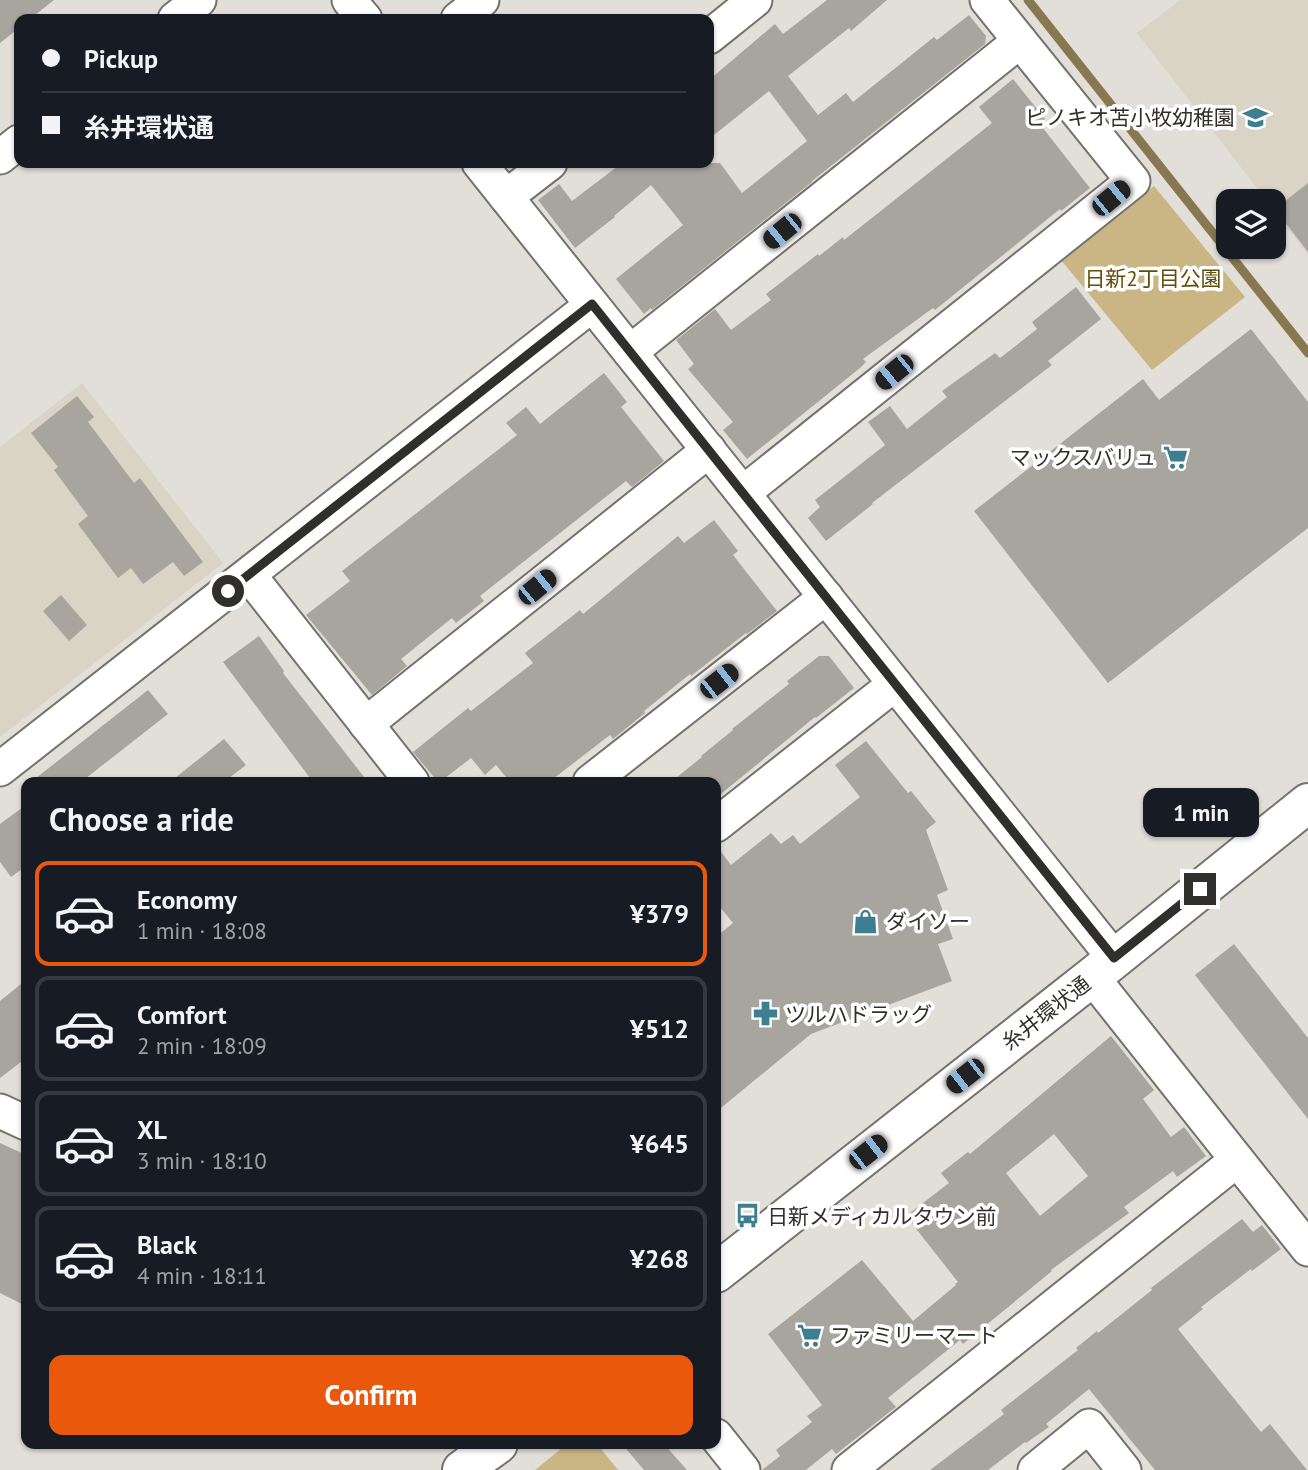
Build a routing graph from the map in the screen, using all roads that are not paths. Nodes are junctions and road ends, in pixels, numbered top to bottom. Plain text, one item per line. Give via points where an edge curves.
1 (200, 0) edge
2 (349, 0) edge
3 (482, 0) edge
4 (755, 0) edge
5 (987, 0) edge
6 (182, 14) edge
7 (361, 14) edge
8 (464, 14) edge
9 (714, 33) edge
10 (1020, 41) junction
11 (14, 146) edge
12 (0, 157) edge
13 (483, 168) edge
14 (544, 168) edge
15 (506, 197) junction
16 (592, 304) junction
17 (630, 352) junction
18 (709, 450) junction
19 (743, 493) junction
20 (249, 575) junction
21 (826, 597) junction
22 (895, 684) junction
23 (366, 724) junction
24 (0, 769) edge
25 (408, 777) edge
26 (596, 777) edge
27 (1308, 803) edge
28 (721, 821) edge
29 (1103, 968) junction
30 (0, 1111) edge
31 (21, 1121) edge
32 (1237, 1160) junction
33 (1308, 1249) edge
34 (721, 1269) edge
35 (721, 1442) edge
36 (491, 1449) edge
37 (462, 1470) edge
38 (743, 1470) edge
39 (849, 1470) edge
40 (1035, 1470) edge
41 (1125, 1470) edge

1 - 6 street
2 - 7 street
3 - 8 street
4 - 9 street
5 - 10 street
10 - 17 street
10 - 19 street via 1133,181
11 - 12 street
13 - 15 street
14 - 15 street
15 - 16 street
16 - 17 street
16 - 20 street
17 - 18 street
18 - 19 street
18 - 23 street
19 - 21 street
20 - 23 street
20 - 24 street
21 - 22 street
21 - 26 street
22 - 28 street
22 - 29 street
23 - 25 street
27 - 29 street, 糸井環状通
29 - 32 street
29 - 34 street, 糸井環状通
30 - 31 street
32 - 33 street
32 - 39 street
35 - 38 street
36 - 37 street
40 - 41 street via 1089,1426

